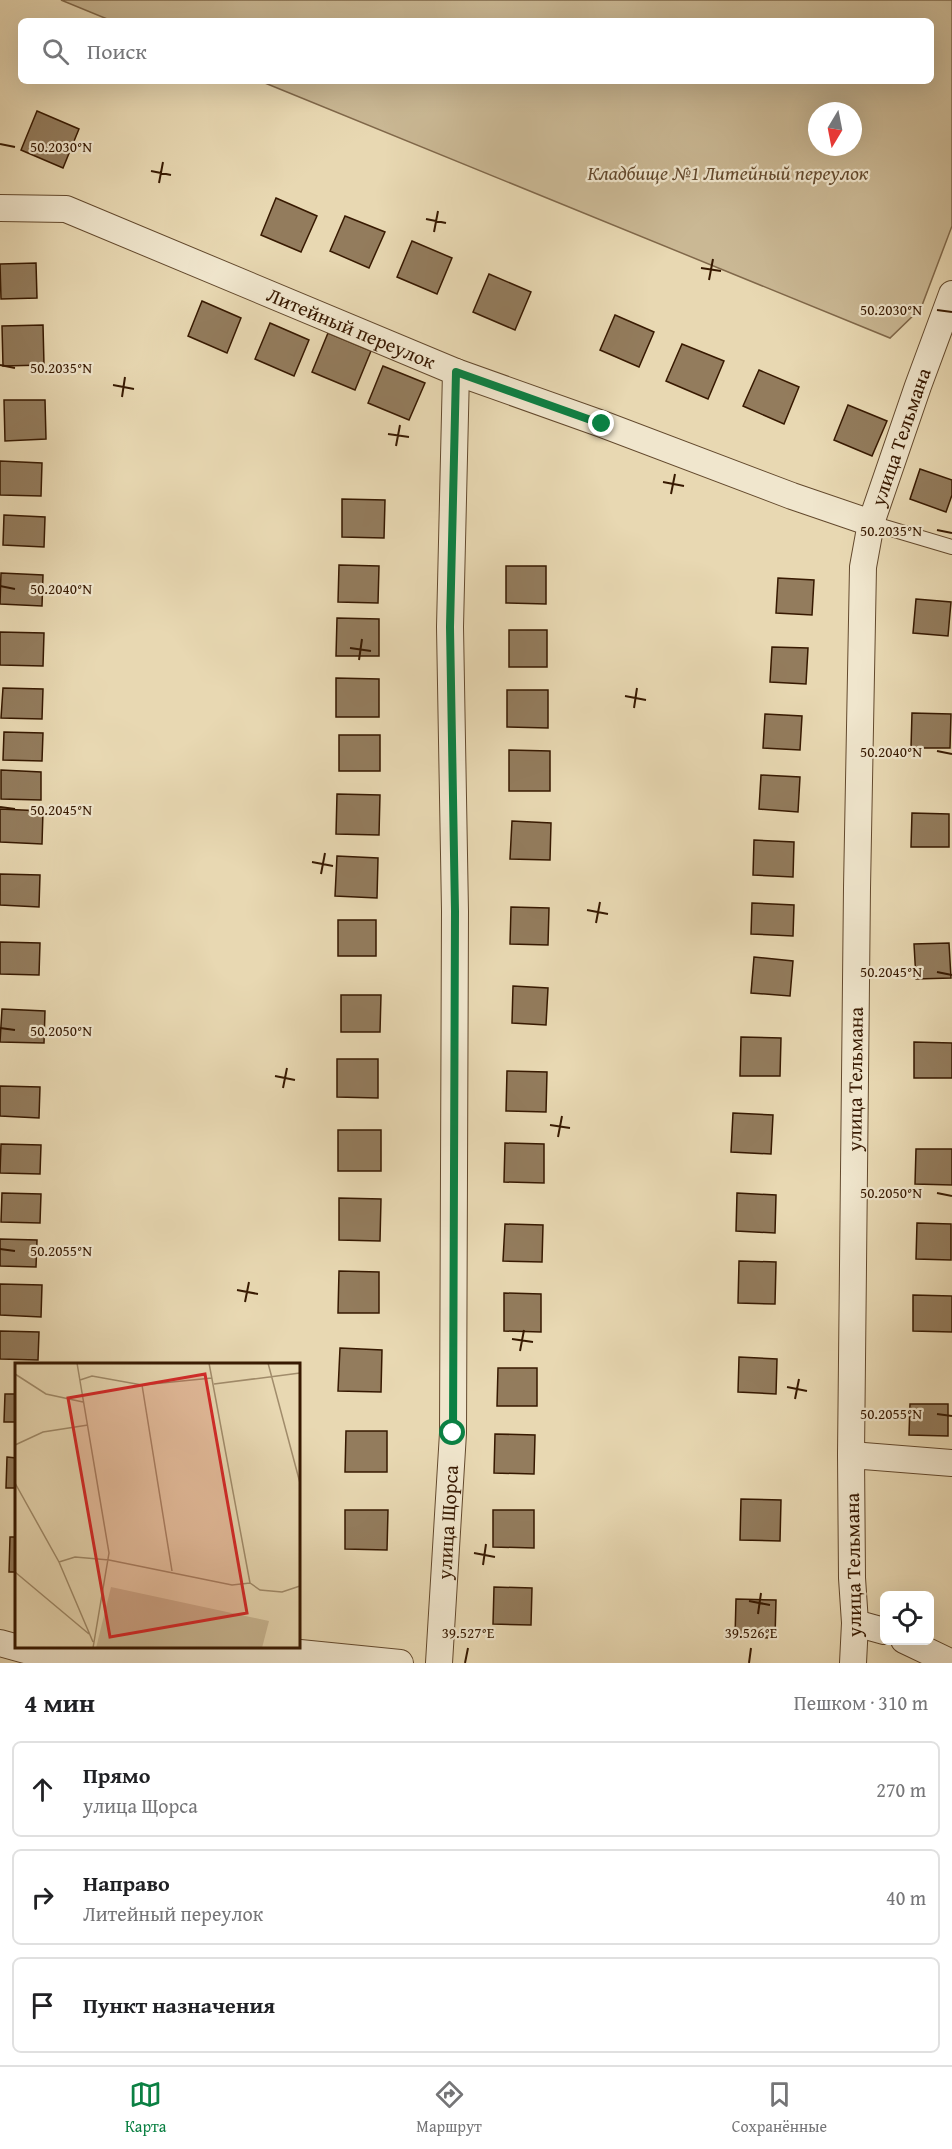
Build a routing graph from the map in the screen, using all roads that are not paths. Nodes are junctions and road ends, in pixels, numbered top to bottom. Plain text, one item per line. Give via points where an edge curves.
1 (0, 208) edge
2 (952, 294) edge
3 (456, 372) junction
4 (871, 523) junction
5 (952, 547) edge
6 (851, 1455) junction
7 (952, 1462) edge
8 (855, 1623) junction
9 (880, 1630) edge
10 (0, 1642) edge
11 (913, 1645) edge
12 (15, 1647) edge
13 (19, 1648) edge
14 (400, 1663) edge
15 (439, 1663) edge
16 (853, 1663) edge
17 (952, 1663) edge

1 - 3 street, Литейный переулок via 66,208
2 - 4 street, улица Тельмана
3 - 4 street, Литейный переулок
3 - 15 street, улица Щорса via 450,627 455,911 453,1433
4 - 5 lane
4 - 6 street, улица Тельмана via 863,579 856,888
6 - 7 street
6 - 8 street, улица Тельмана
8 - 9 street
8 - 16 street, улица Тельмана
10 - 12 street
11 - 17 street
13 - 14 street via 280,1651

